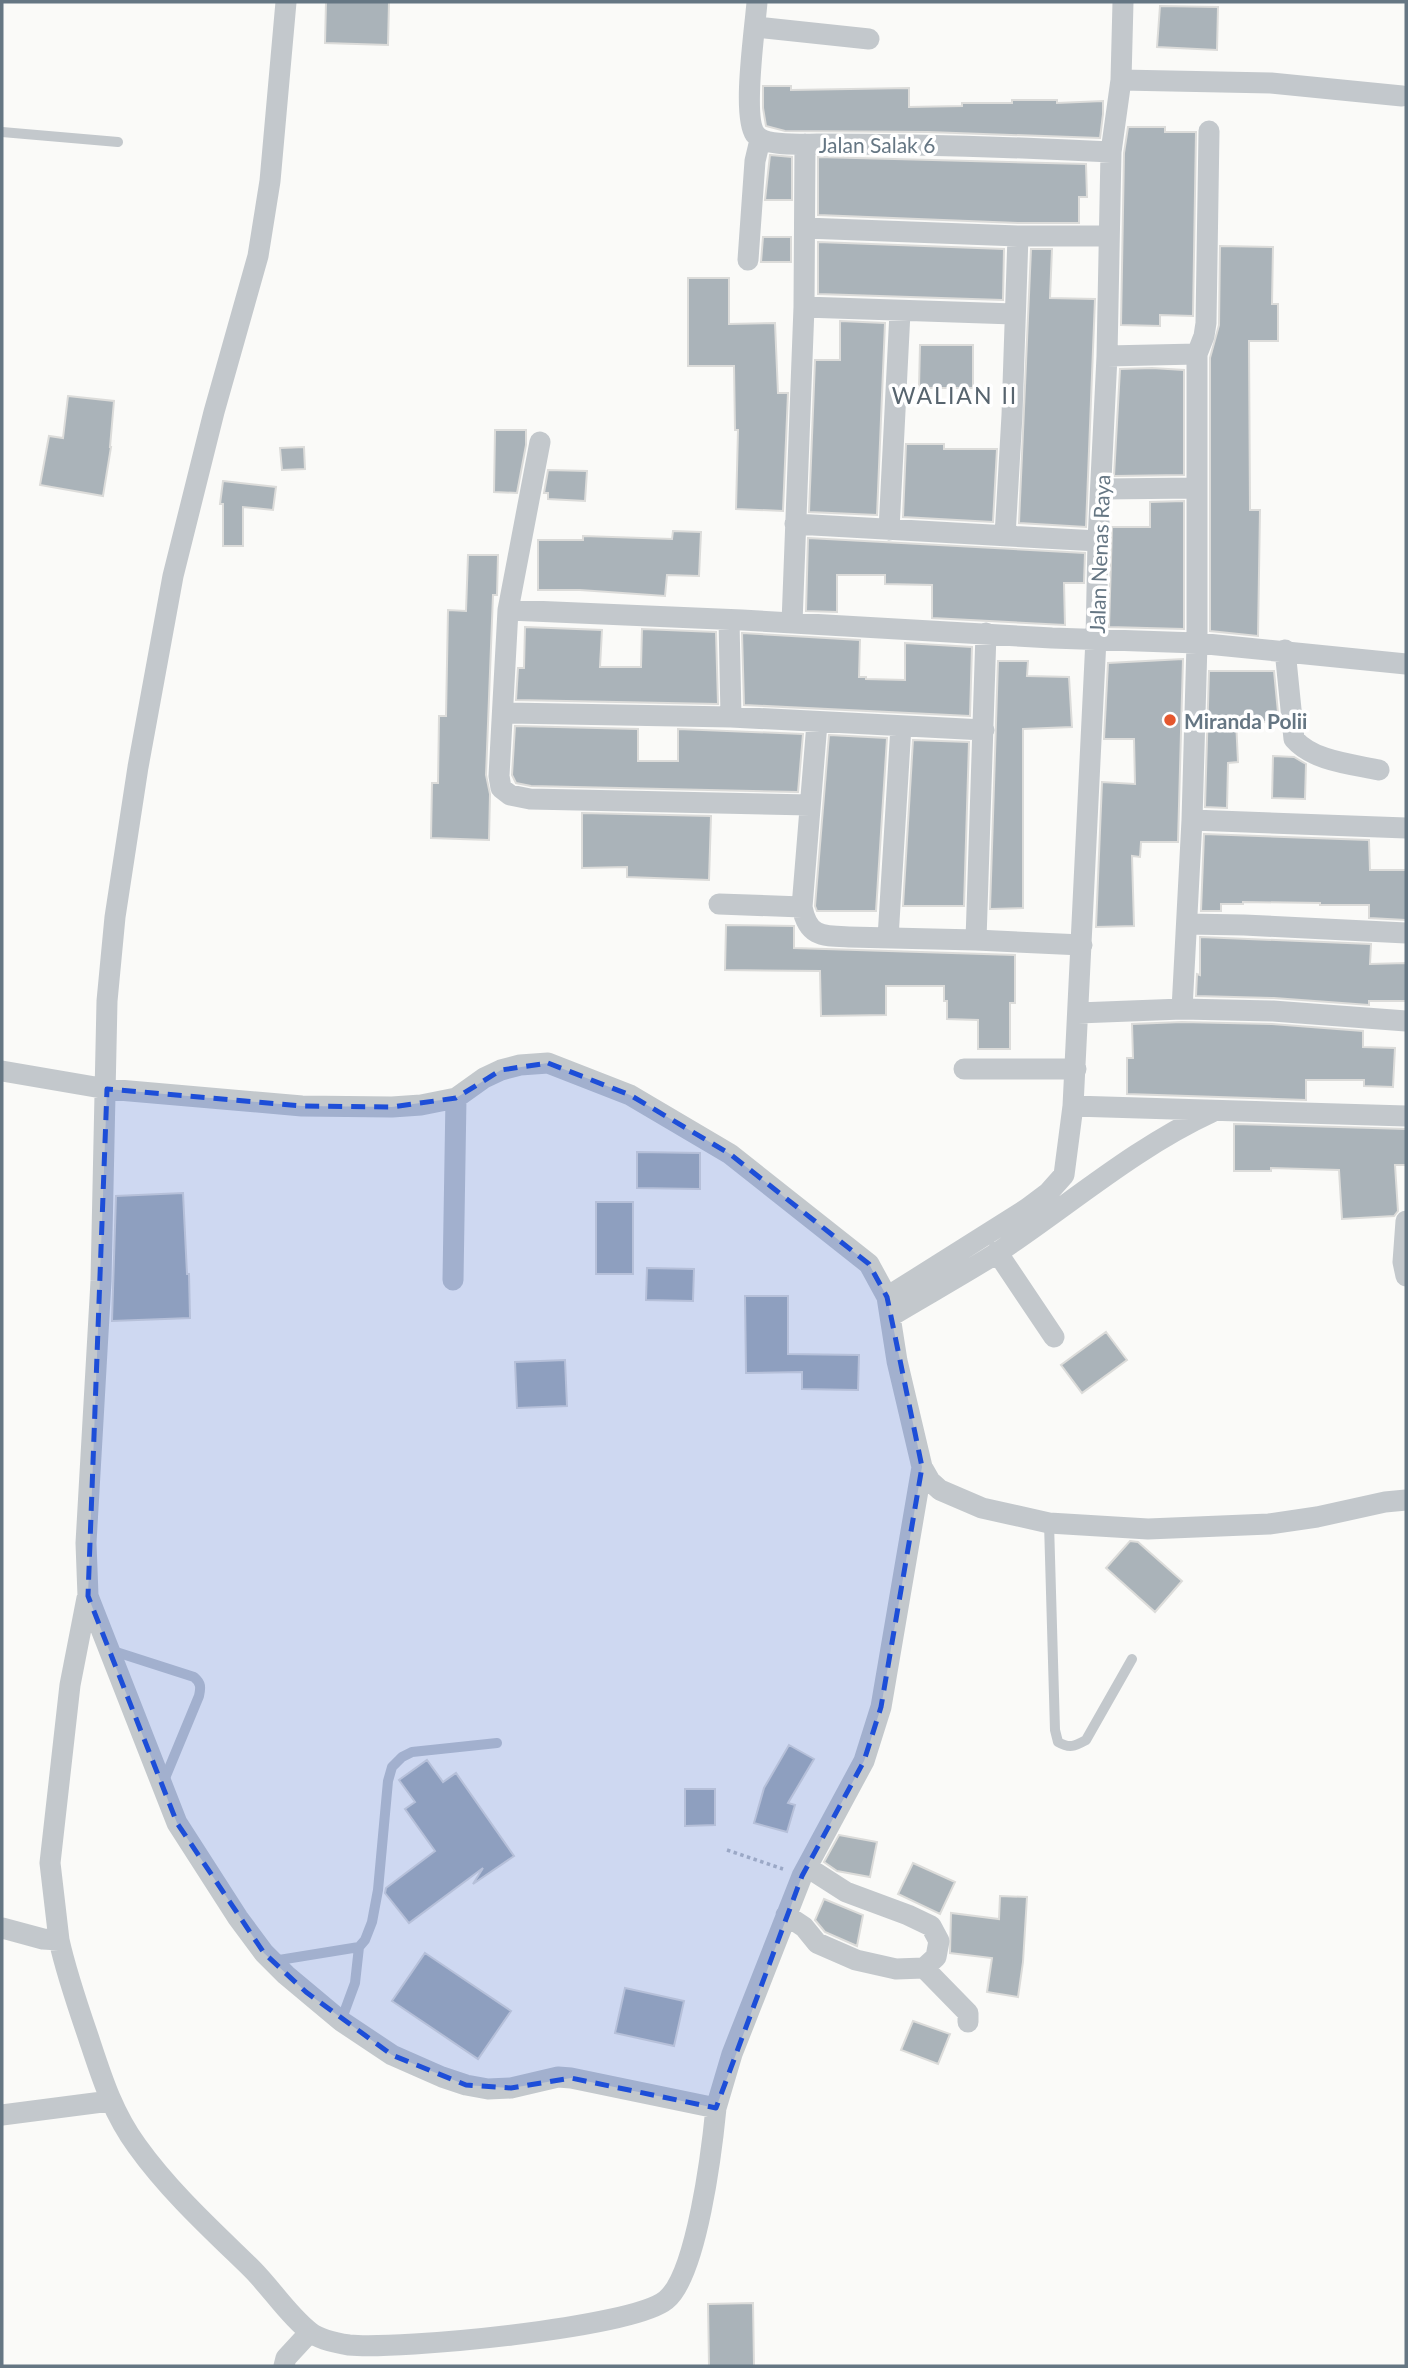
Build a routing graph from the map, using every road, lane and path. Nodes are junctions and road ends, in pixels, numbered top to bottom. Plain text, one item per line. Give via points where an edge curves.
1 (286, 2) edge
2 (757, 2) edge
3 (1123, 2) edge
4 (756, 27) junction
5 (869, 39) dead end
6 (1121, 80) junction
7 (1402, 96) dead end
8 (1209, 131) dead end
9 (2, 132) edge
10 (760, 139) junction
11 (118, 142) dead end
12 (805, 144) junction
13 (1111, 152) junction
14 (805, 228) junction
15 (1018, 236) junction
16 (1110, 236) junction
17 (748, 260) dead end
18 (804, 307) junction
19 (900, 312) junction
20 (1014, 314) junction
21 (1197, 354) junction
22 (1107, 356) junction
23 (540, 442) dead end
24 (1196, 488) junction
25 (1101, 489) junction
26 (795, 524) junction
27 (889, 530) junction
28 (1005, 536) junction
29 (1098, 541) junction
30 (508, 610) junction
31 (729, 620) junction
32 (792, 623) junction
33 (986, 633) junction
34 (1096, 639) junction
35 (1197, 643) junction
36 (1285, 650) junction
37 (1406, 664) edge
38 (503, 713) junction
39 (731, 717) junction
40 (817, 723) junction
41 (901, 726) junction
42 (984, 730) junction
43 (1378, 770) dead end
44 (810, 804) junction
45 (1192, 820) junction
46 (1406, 828) edge
47 (719, 904) dead end
48 (802, 907) junction
49 (1187, 924) junction
50 (1406, 933) edge
51 (888, 937) junction
52 (976, 940) junction
53 (1082, 945) junction
54 (1182, 1009) junction
55 (1078, 1013) junction
56 (1406, 1021) edge
57 (964, 1069) dead end
58 (1076, 1069) junction
59 (2, 1071) edge
60 (107, 1089) junction
61 (456, 1098) junction
62 (1073, 1106) junction
63 (1212, 1112) junction
64 (1406, 1116) edge
65 (1064, 1175) junction
66 (1080, 1193) junction
67 (1406, 1221) edge
68 (998, 1252) junction
69 (1406, 1276) edge
70 (453, 1280) dead end
71 (889, 1307) junction
72 (1054, 1337) dead end
73 (922, 1467) junction
74 (1406, 1500) edge
75 (1049, 1523) junction
76 (88, 1596) junction
77 (107, 1649) junction
78 (1132, 1659) dead end
79 (497, 1743) dead end
80 (163, 1783) junction
81 (727, 1850) dead end
82 (804, 1872) junction
83 (786, 1915) junction
84 (2, 1928) edge
85 (59, 1940) junction
86 (359, 1947) junction
87 (273, 1961) junction
88 (924, 1968) junction
89 (341, 2021) junction
90 (968, 2022) dead end
91 (110, 2101) junction
92 (716, 2108) junction
93 (2, 2115) edge
94 (310, 2332) junction
95 (284, 2366) edge

1 - 60 street via 270,181 258,256 173,576 120,879 107,1001
2 - 4 street
3 - 6 street, Jalan Nenas Raya
4 - 5 street
4 - 10 street via 749,113 753,132
6 - 7 street via 1271,83
6 - 13 street, Jalan Nenas Raya
8 - 21 street via 1206,323
9 - 11 lane
10 - 12 street, Jalan Salak 6
10 - 17 street
12 - 13 street, Jalan Salak 6
12 - 14 street
13 - 16 street, Jalan Nenas Raya
14 - 15 street
14 - 18 street
15 - 16 street
15 - 20 street
16 - 22 street, Jalan Nenas Raya
18 - 19 street
18 - 26 street
19 - 20 street
19 - 27 street
20 - 28 street
21 - 22 street
21 - 24 street
22 - 25 street, Jalan Nenas Raya
23 - 30 street
24 - 25 street
24 - 35 street
25 - 29 street, Jalan Nenas Raya
26 - 27 street
26 - 32 street
27 - 28 street
28 - 29 street
29 - 34 street, Jalan Nenas Raya
30 - 31 street
30 - 38 street
31 - 32 street
31 - 39 street
32 - 33 street
33 - 34 street
33 - 42 street
34 - 35 street
34 - 53 street, Jalan Nenas Raya
35 - 36 street
35 - 45 street
36 - 37 street
36 - 43 street via 1294,739 1322,757
38 - 39 street
38 - 44 street via 499,776 501,788 510,795
39 - 40 street
40 - 41 street
40 - 44 street
41 - 42 street
41 - 51 street
42 - 52 street
44 - 48 street
45 - 46 street
45 - 49 street
47 - 48 street
48 - 51 street via 814,932
49 - 50 street
49 - 54 street
51 - 52 street
52 - 53 street
53 - 55 street, Jalan Nenas Raya
54 - 55 street
54 - 56 street
55 - 58 street, Jalan Nenas Raya
57 - 58 street
58 - 62 street, Jalan Nenas Raya
59 - 60 street
60 - 61 street via 302,1106 421,1105
60 - 76 street via 86,1543
61 - 70 street
61 - 71 street via 501,1070 548,1063 630,1095 730,1154 869,1264
62 - 63 street
62 - 65 street, Jalan Nenas Raya
63 - 64 street
63 - 66 street via 1183,1125
65 - 66 street
65 - 71 street via 1048,1193
66 - 68 street
67 - 69 street
68 - 71 street
68 - 72 street
71 - 73 street
73 - 75 street via 940,1490 982,1508
73 - 82 street via 874,1734
74 - 75 street via 1269,1524 1148,1530
75 - 78 lane via 1058,1742 1075,1747 1086,1740
76 - 77 street
76 - 85 street via 70,1685 50,1863
77 - 80 street
77 - 80 lane via 199,1681 199,1696
79 - 86 lane via 412,1752 393,1767 372,1922
80 - 87 street via 177,1823 205,1870
81 - 82 path
82 - 83 street
82 - 88 street via 931,1926 939,1941 936,1957
83 - 88 street via 817,1943 856,1960 896,1969
83 - 92 street via 732,2053
84 - 85 street
85 - 91 street
86 - 87 lane
86 - 89 lane via 355,1983
87 - 89 street
88 - 90 street via 968,2013
89 - 92 street via 392,2055 466,2085 511,2088 571,2078
91 - 93 street
91 - 94 street via 137,2146 183,2201
92 - 94 street via 710,2170 694,2236 683,2275 667,2300 644,2312 599,2322 435,2342 350,2345
94 - 95 street

